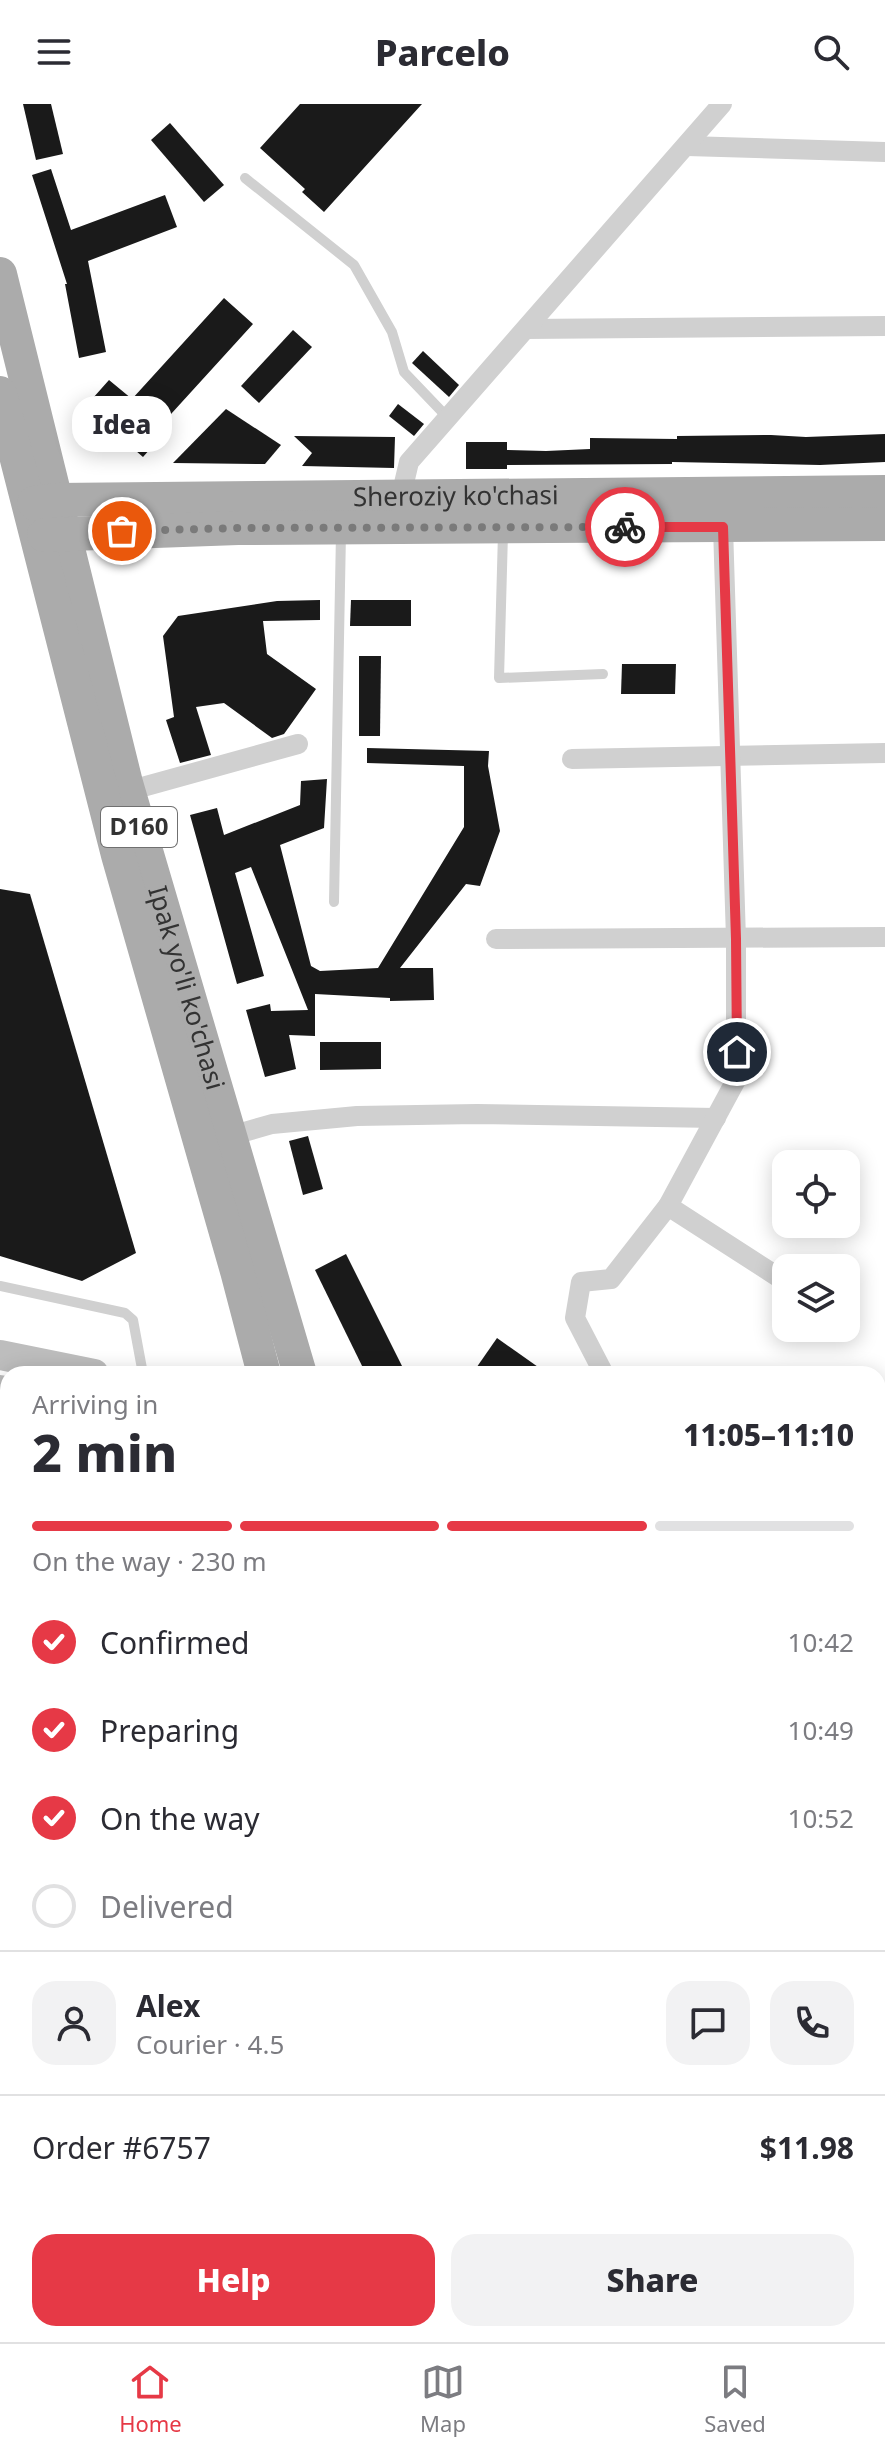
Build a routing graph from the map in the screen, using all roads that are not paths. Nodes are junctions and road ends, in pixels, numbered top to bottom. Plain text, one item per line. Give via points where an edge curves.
1 (722, 104) edge
2 (687, 146) junction
3 (885, 152) edge
4 (245, 178) dead end
5 (0, 274) edge
6 (885, 326) edge
7 (526, 329) junction
8 (0, 393) edge
9 (448, 418) junction
10 (885, 492) edge
11 (401, 496) junction
12 (46, 518) junction
13 (885, 524) edge
14 (341, 527) junction
15 (503, 527) junction
16 (723, 527) junction
17 (603, 674) dead end
18 (298, 744) dead end
19 (885, 753) edge
20 (729, 755) junction
21 (572, 759) dead end
22 (128, 791) junction
23 (334, 902) dead end
24 (885, 937) edge
25 (496, 939) dead end
26 (736, 939) junction
27 (716, 1118) junction
28 (230, 1136) junction
29 (668, 1206) junction
30 (772, 1273) edge
31 (0, 1286) edge
32 (0, 1355) edge
33 (54, 1366) edge
34 (142, 1366) edge
35 (262, 1366) edge
36 (298, 1366) edge
37 (600, 1366) edge

1 - 2 street
2 - 3 street
2 - 7 street
4 - 9 lane via 354,265 392,332 404,372
5 - 12 main road, Ipak yo'li ko'chasi / D160
6 - 7 street
7 - 9 street
8 - 12 main road, Ipak yo'li ko'chasi / D160
9 - 11 street via 409,462
10 - 11 main road, Sheroziy ko'chasi
11 - 12 main road, Sheroziy ko'chasi
12 - 14 main road, Sheroziy ko'chasi
12 - 22 main road, Ipak yo'li ko'chasi / D160
12 - 35 main road, Ipak yo'li ko'chasi / D160 via 118,855
13 - 16 main road, Sheroziy ko'chasi
14 - 15 main road, Sheroziy ko'chasi
14 - 23 lane
15 - 16 main road, Sheroziy ko'chasi
15 - 17 lane via 499,678
16 - 20 street
18 - 22 street
19 - 20 street
20 - 21 street
20 - 26 street
22 - 28 main road, Ipak yo'li ko'chasi / D160
24 - 26 street
25 - 26 street
26 - 27 street via 736,1080
27 - 28 street via 357,1116 272,1124
27 - 29 street
28 - 36 main road, Ipak yo'li ko'chasi / D160
29 - 30 street
29 - 37 street via 611,1279 581,1282 575,1318
31 - 34 lane via 125,1313 133,1320
32 - 33 main road

